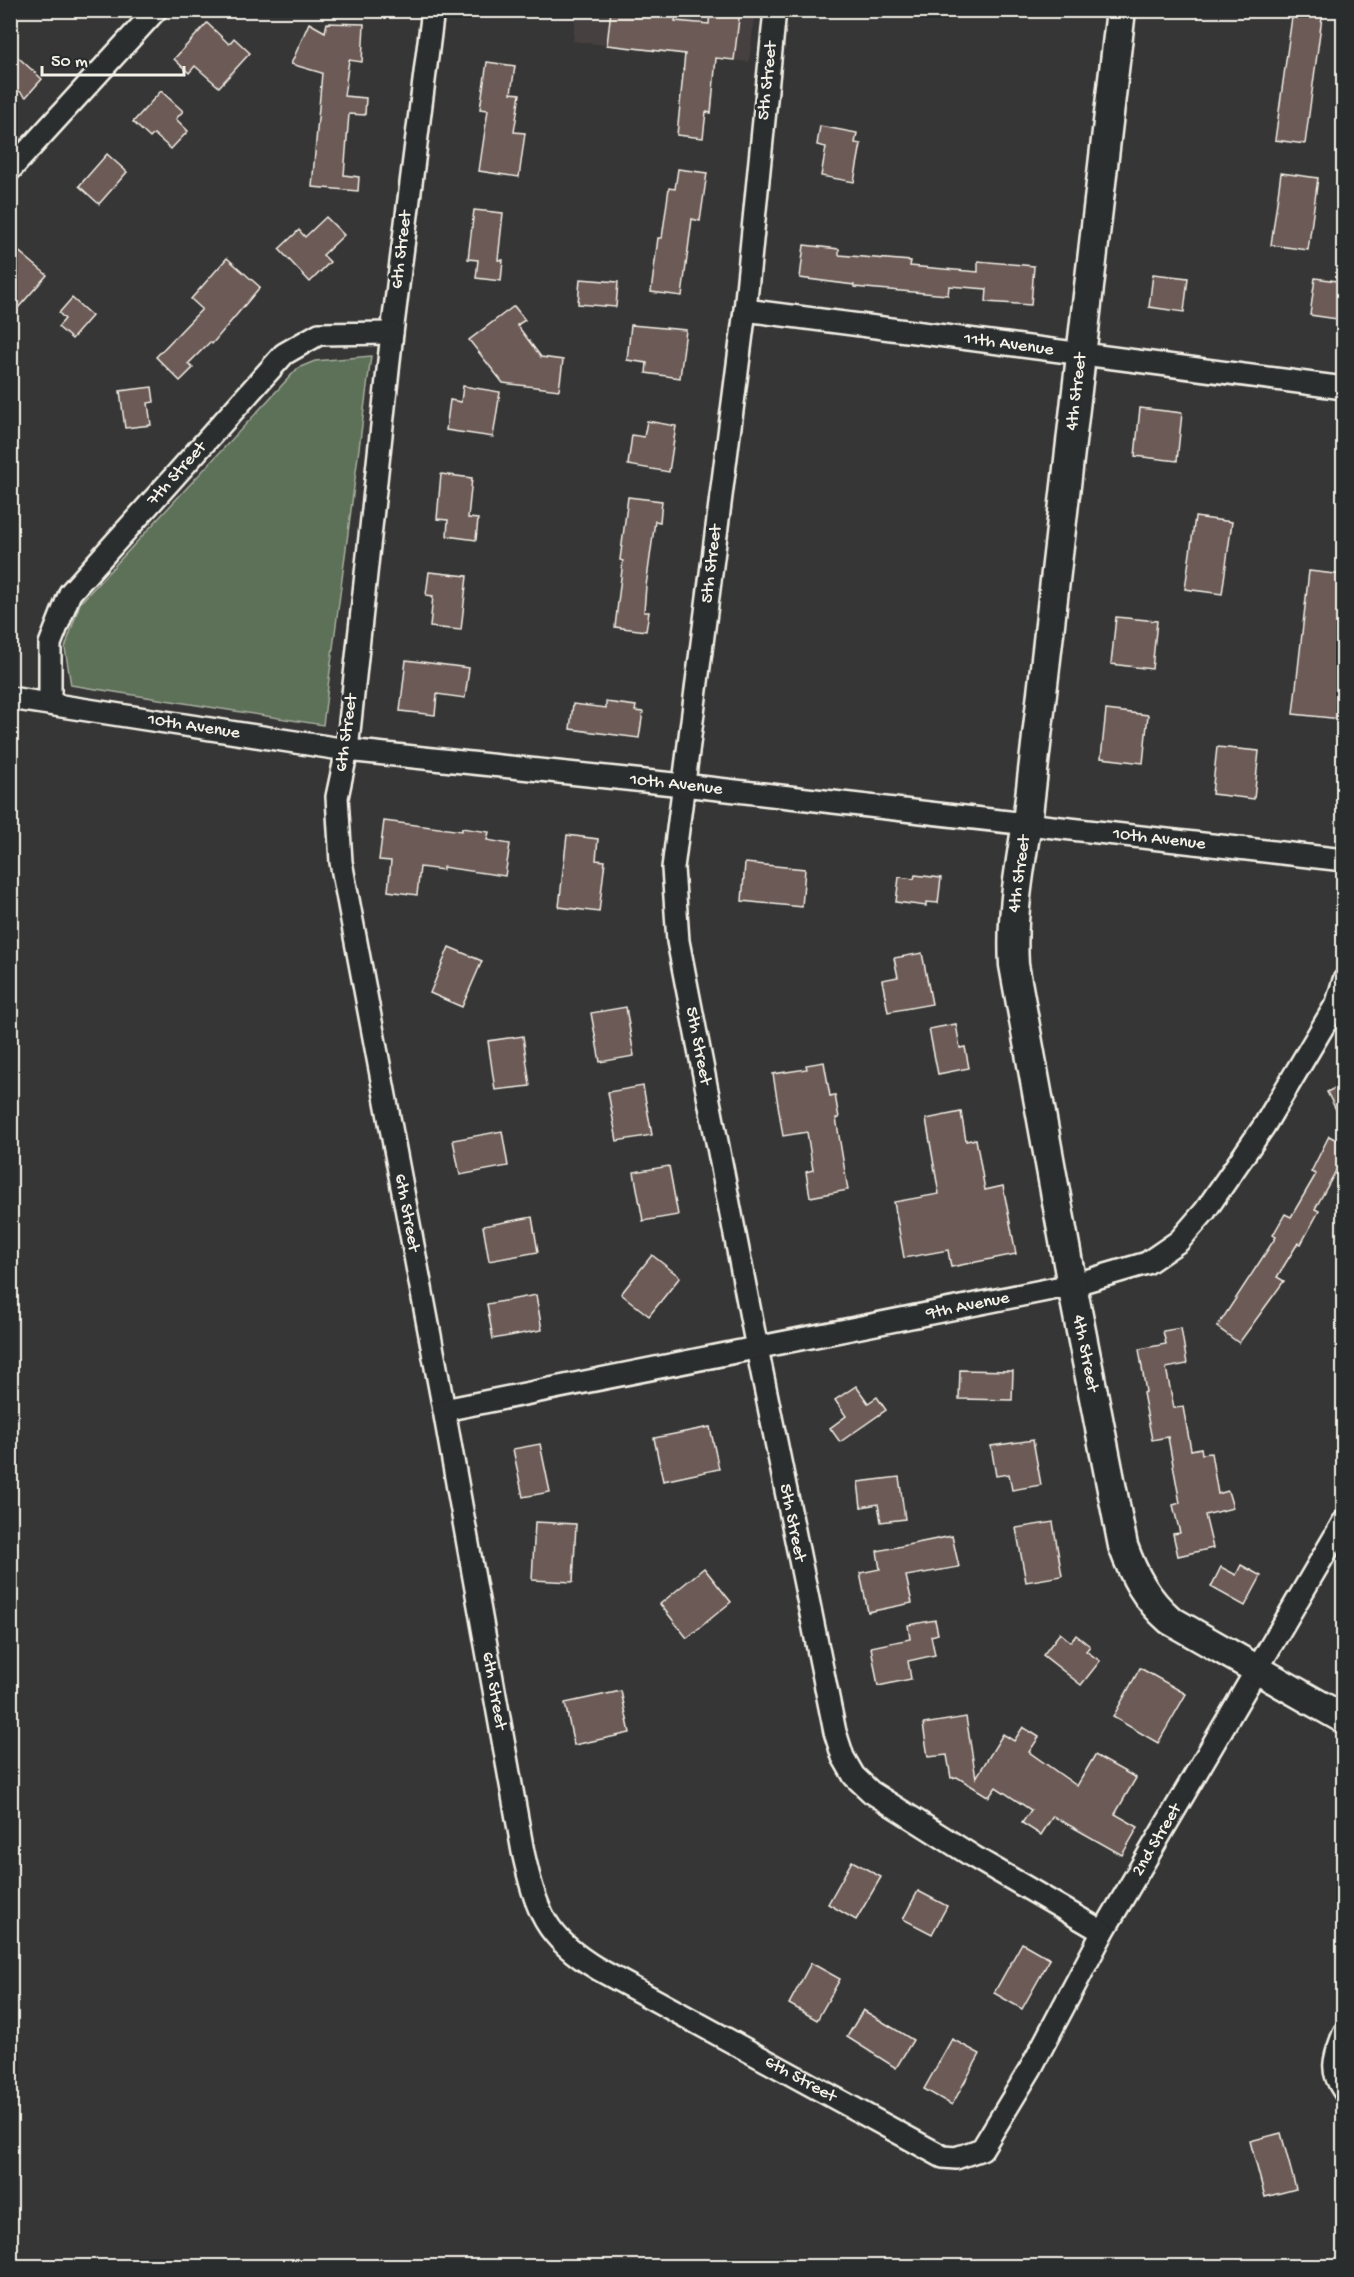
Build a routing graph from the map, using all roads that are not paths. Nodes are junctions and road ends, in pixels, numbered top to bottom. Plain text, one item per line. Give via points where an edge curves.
1 (156, 10) edge
2 (433, 10) edge
3 (774, 10) edge
4 (1121, 10) edge
5 (10, 170) edge
6 (745, 310) junction
7 (392, 333) junction
8 (1081, 355) junction
9 (1344, 388) edge
10 (10, 698) edge
11 (50, 702) junction
12 (347, 750) junction
13 (683, 785) junction
14 (1027, 823) junction
15 (1344, 860) edge
16 (1344, 980) edge
17 (1072, 1285) junction
18 (757, 1347) junction
19 (444, 1410) junction
20 (1344, 1521) edge
21 (1256, 1668) junction
22 (1344, 1719) edge
23 (1103, 1932) junction
24 (1344, 2033) edge
25 (1344, 2091) edge
26 (968, 2155) joint

1 - 5 street
2 - 7 street, 6th Street
3 - 6 street, 5th Street
4 - 8 street, 4th Street
6 - 8 street, 11th Avenue
6 - 13 street, 5th Street
7 - 11 street, 7th Street via 319,334 284,354 70,593 50,644
7 - 12 street, 6th Street
8 - 9 street, 11th Avenue
8 - 14 street, 4th Street
10 - 11 street, 10th Avenue
11 - 12 street, 10th Avenue
12 - 13 street, 10th Avenue
12 - 19 street, 6th Street via 337,797 341,862
13 - 14 street, 10th Avenue
13 - 18 street, 5th Street via 673,868 678,941
14 - 15 street, 10th Avenue
14 - 17 street, 4th Street via 1014,906 1014,965
16 - 17 street, 9th Avenue via 1337,1004 1264,1126 1205,1211 1179,1241 1147,1263
17 - 18 street, 9th Avenue
17 - 21 street, 4th Street via 1132,1572 1155,1607 1170,1620
18 - 19 street, 9th Avenue
18 - 23 street, 5th Street via 835,1732 854,1776 871,1792 974,1857
19 - 26 street, 6th Street via 523,1852 546,1923 561,1944 598,1969 943,2157
20 - 21 street, 2nd Street
21 - 22 street, 4th Street
21 - 23 street, 2nd Street
23 - 26 street, 2nd Street via 1013,2099 982,2149
24 - 25 street via 1333,2063

